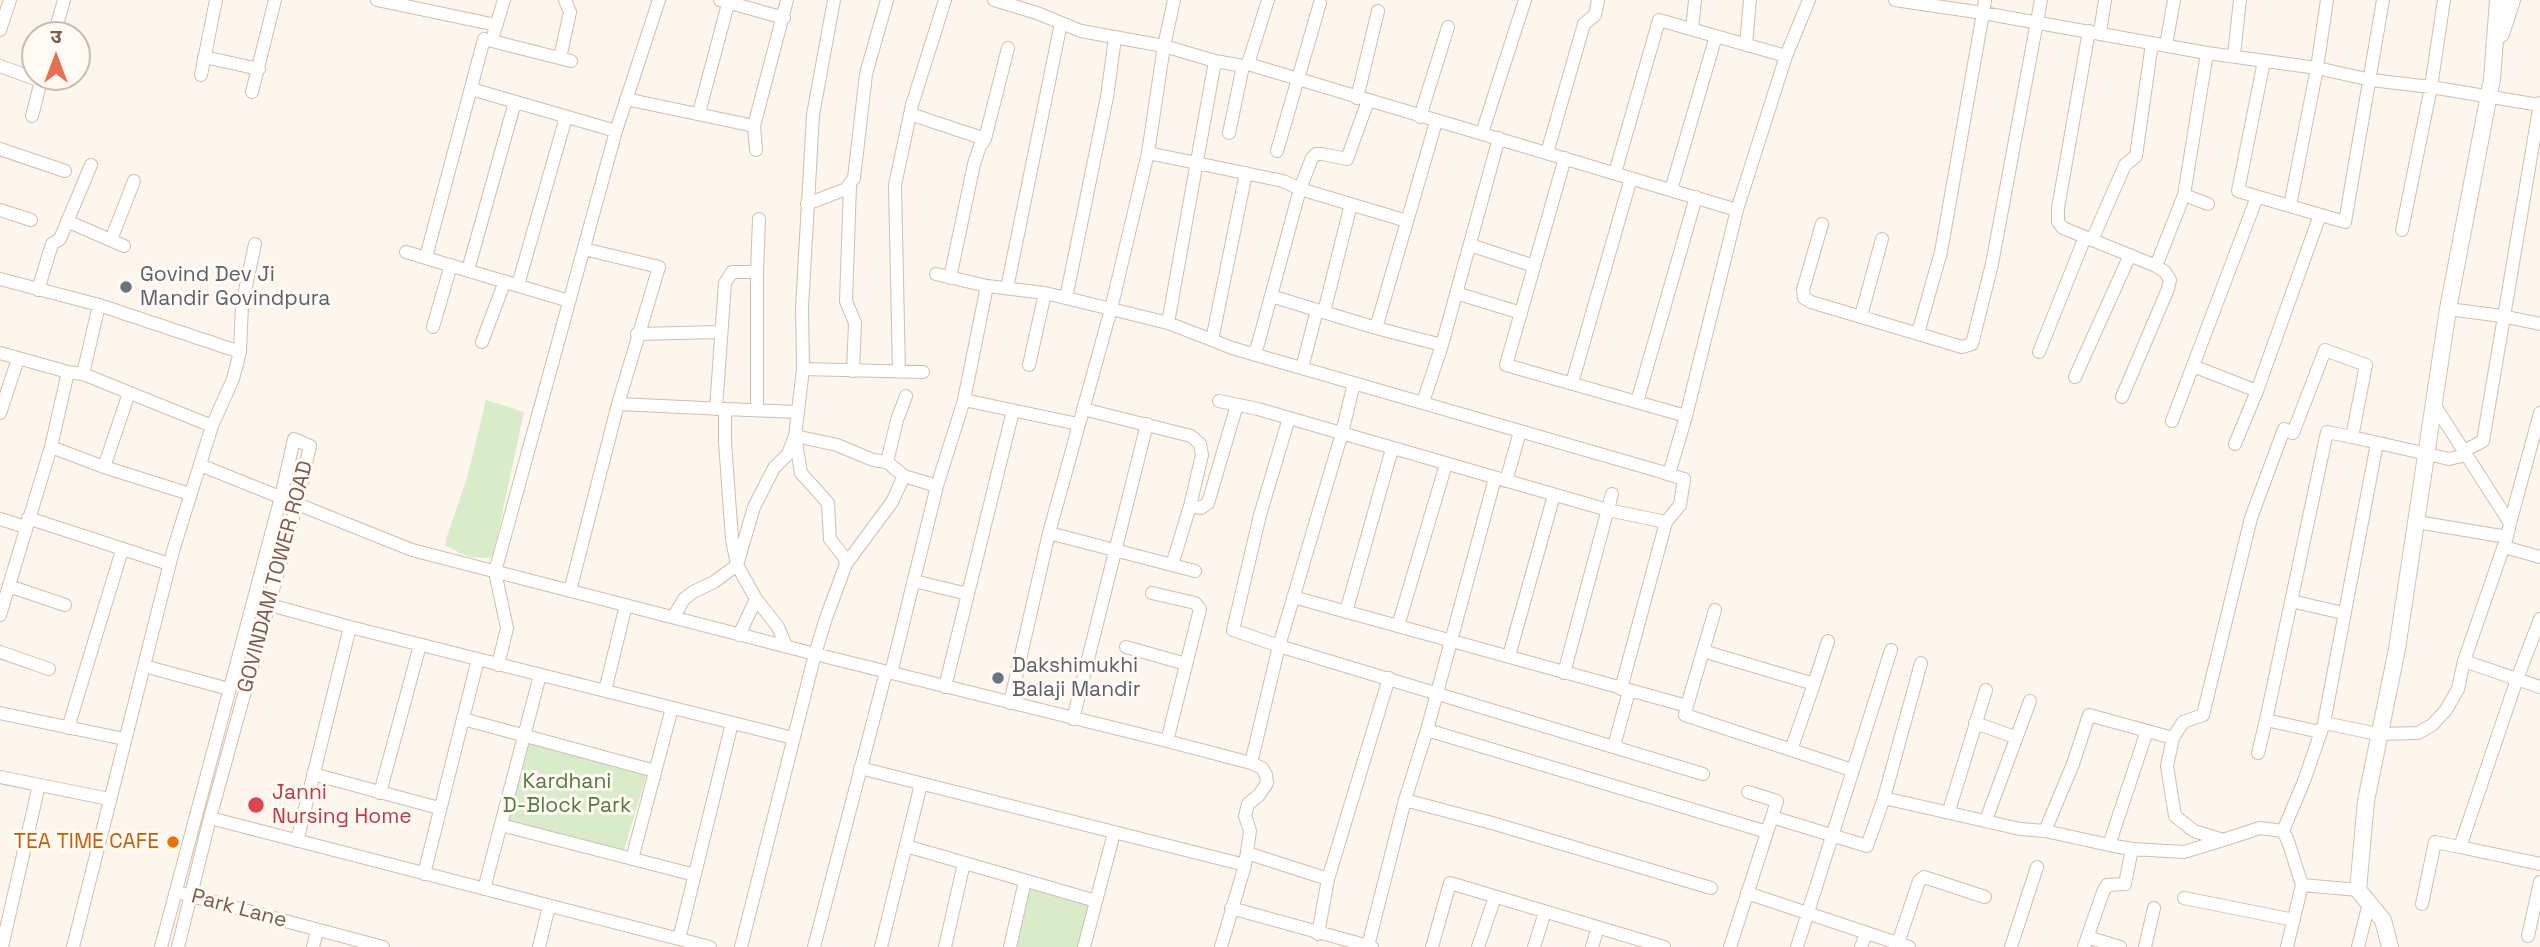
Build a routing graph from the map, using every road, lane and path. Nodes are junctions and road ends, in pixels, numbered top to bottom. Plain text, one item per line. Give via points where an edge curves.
1 (9, 0) edge
2 (64, 0) edge
3 (216, 0) edge
4 (275, 0) edge
5 (377, 0) edge
6 (504, 0) edge
7 (565, 0) edge
8 (659, 0) edge
9 (787, 0) edge
10 (834, 0) edge
11 (887, 0) edge
12 (946, 0) edge
13 (994, 0) edge
14 (1174, 0) edge
15 (1268, 0) edge
16 (1525, 0) edge
17 (1598, 0) edge
18 (1695, 0) edge
19 (1750, 0) edge
20 (1808, 0) edge
21 (1895, 0) edge
22 (2041, 0) edge
23 (2105, 0) edge
24 (2174, 0) edge
25 (2241, 0) edge
26 (2327, 0) edge
27 (2383, 0) edge
28 (2444, 0) edge
29 (2498, 0) edge
30 (2512, 0) edge
31 (726, 1) edge
32 (396, 2) edge
33 (1320, 3) dead end
34 (428, 6) edge
35 (1984, 6) edge
36 (1378, 12) dead end
37 (784, 18) junction
38 (58, 21) edge
39 (2038, 22) junction
40 (1061, 23) junction
41 (496, 25) junction
42 (1448, 27) dead end
43 (1692, 29) junction
44 (0, 30) edge
45 (2095, 32) junction
46 (1716, 36) junction
47 (1115, 38) junction
48 (492, 41) junction
49 (2152, 43) junction
50 (1746, 44) junction
51 (2166, 45) junction
52 (1164, 46) junction
53 (1007, 47) dead end
54 (2207, 53) junction
55 (2234, 55) junction
56 (1786, 56) junction
57 (2495, 56) junction
58 (205, 57) junction
59 (1215, 61) junction
60 (2264, 61) junction
61 (1245, 65) junction
62 (0, 66) edge
63 (2317, 68) junction
64 (258, 69) junction
65 (21, 72) edge
66 (201, 75) dead end
67 (1297, 79) junction
68 (2371, 80) junction
69 (2431, 87) junction
70 (471, 89) junction
71 (39, 91) edge
72 (252, 92) dead end
73 (2490, 95) junction
74 (626, 99) junction
75 (1363, 99) junction
76 (515, 102) junction
77 (2540, 104) edge
78 (699, 113) junction
79 (910, 114) junction
80 (32, 116) dead end
81 (566, 117) junction
82 (1420, 117) junction
83 (1436, 122) junction
84 (754, 126) junction
85 (616, 131) junction
86 (1229, 133) dead end
87 (1482, 133) junction
88 (1499, 138) junction
89 (985, 139) junction
90 (0, 149) edge
91 (755, 150) dead end
92 (1277, 151) dead end
93 (1148, 153) junction
94 (1547, 153) junction
95 (1565, 158) junction
96 (1198, 162) junction
97 (91, 165) dead end
98 (65, 171) dead end
99 (1246, 173) junction
100 (1615, 173) junction
101 (1631, 178) junction
102 (134, 181) dead end
103 (850, 185) junction
104 (1300, 189) junction
105 (1671, 190) junction
106 (2184, 195) junction
107 (1696, 197) junction
108 (2258, 197) junction
109 (1351, 204) junction
110 (2208, 204) dead end
111 (807, 205) junction
112 (2290, 206) junction
113 (0, 210) edge
114 (1737, 210) junction
115 (2320, 215) junction
116 (759, 219) dead end
117 (31, 220) dead end
118 (67, 221) junction
119 (1407, 221) junction
120 (1822, 224) dead end
121 (2402, 230) dead end
122 (1882, 239) dead end
123 (2088, 239) junction
124 (111, 240) junction
125 (255, 244) dead end
126 (1469, 245) junction
127 (124, 246) dead end
128 (584, 249) junction
129 (406, 252) dead end
130 (2130, 255) junction
131 (426, 257) junction
132 (451, 265) junction
133 (1534, 266) junction
134 (2156, 266) junction
135 (468, 270) junction
136 (757, 272) junction
137 (936, 274) dead end
138 (950, 278) junction
139 (0, 279) edge
140 (505, 281) junction
141 (518, 285) junction
142 (987, 286) junction
143 (1007, 288) junction
144 (38, 290) junction
145 (1045, 293) junction
146 (1456, 293) junction
147 (1271, 296) junction
148 (1066, 298) junction
149 (569, 301) junction
150 (99, 305) junction
151 (1111, 309) junction
152 (2448, 309) junction
153 (1321, 311) junction
154 (1521, 313) junction
155 (1861, 316) junction
156 (2502, 316) junction
157 (1168, 323) junction
158 (2540, 324) edge
159 (433, 327) dead end
160 (1376, 328) junction
161 (720, 332) junction
162 (1918, 333) junction
163 (637, 334) junction
164 (1212, 340) junction
165 (482, 342) dead end
166 (1442, 345) junction
167 (240, 352) junction
168 (2039, 352) dead end
169 (0, 353) edge
170 (1255, 355) junction
171 (18, 359) junction
172 (1029, 365) dead end
173 (2193, 366) junction
174 (1302, 368) junction
175 (803, 369) junction
176 (853, 371) junction
177 (68, 372) junction
178 (899, 372) junction
179 (923, 372) dead end
180 (83, 374) junction
181 (2075, 377) dead end
182 (1354, 383) junction
183 (1572, 383) junction
184 (2258, 391) junction
185 (128, 393) junction
186 (3, 394) edge
187 (906, 396) dead end
188 (2122, 397) dead end
189 (964, 400) junction
190 (1219, 401) dead end
191 (1423, 402) junction
192 (1637, 402) junction
193 (2433, 403) junction
194 (618, 404) junction
195 (1237, 405) junction
196 (721, 409) junction
197 (1083, 409) junction
198 (757, 410) junction
199 (1013, 411) junction
200 (0, 412) edge
201 (798, 412) junction
202 (2540, 414) edge
203 (1686, 416) junction
204 (1289, 418) junction
205 (2172, 421) dead end
206 (1078, 424) junction
207 (1147, 424) junction
208 (212, 426) junction
209 (1520, 432) junction
210 (1342, 433) junction
211 (795, 436) junction
212 (2352, 437) junction
213 (2377, 443) junction
214 (2235, 444) dead end
215 (51, 447) junction
216 (1392, 449) junction
217 (2465, 453) junction
218 (2425, 454) junction
219 (887, 462) junction
220 (1446, 464) junction
221 (200, 465) junction
222 (104, 467) junction
223 (1662, 472) junction
224 (904, 476) junction
225 (1501, 480) junction
226 (937, 486) junction
227 (190, 494) junction
228 (1612, 494) dead end
229 (1554, 495) junction
230 (281, 497) junction
231 (297, 503) junction
232 (1190, 506) junction
233 (1608, 510) junction
234 (0, 519) edge
235 (1666, 522) junction
236 (2417, 522) junction
237 (26, 523) junction
238 (2510, 523) junction
239 (1049, 533) junction
240 (2505, 542) junction
241 (122, 550) junction
242 (1117, 551) junction
243 (2540, 557) edge
244 (169, 564) junction
245 (846, 564) junction
246 (737, 565) junction
247 (1172, 565) junction
248 (1195, 571) dead end
249 (495, 572) junction
250 (914, 581) junction
251 (9, 586) junction
252 (570, 591) junction
253 (1152, 593) dead end
254 (968, 594) junction
255 (1293, 597) junction
256 (756, 599) junction
257 (252, 601) junction
258 (2291, 601) junction
259 (65, 605) dead end
260 (270, 605) junction
261 (626, 605) junction
262 (1715, 610) dead end
263 (1346, 612) junction
264 (2343, 613) junction
265 (0, 615) edge
266 (674, 616) junction
267 (2540, 619) edge
268 (1398, 626) junction
269 (350, 627) junction
270 (739, 635) junction
271 (1450, 641) junction
272 (1828, 641) dead end
273 (420, 645) junction
274 (786, 646) junction
275 (1279, 646) junction
276 (1126, 647) dead end
277 (1891, 650) dead end
278 (1703, 651) junction
279 (0, 652) edge
280 (816, 654) junction
281 (1509, 656) junction
282 (478, 659) junction
283 (2464, 661) junction
284 (1921, 663) dead end
285 (498, 664) junction
286 (1186, 664) junction
287 (144, 666) junction
288 (49, 669) dead end
289 (888, 673) junction
290 (1564, 673) junction
291 (540, 675) junction
292 (1389, 678) junction
293 (2517, 679) junction
294 (1814, 684) junction
295 (945, 687) junction
296 (2540, 687) edge
297 (229, 688) junction
298 (1625, 690) junction
299 (1986, 690) dead end
300 (606, 691) junction
301 (1436, 692) junction
302 (2030, 701) dead end
303 (1010, 703) junction
304 (1687, 706) junction
305 (672, 708) junction
306 (0, 713) edge
307 (463, 719) junction
308 (1073, 719) junction
309 (2266, 720) junction
310 (732, 723) junction
311 (1975, 723) junction
312 (68, 728) junction
313 (2322, 728) junction
314 (1427, 730) junction
315 (2147, 732) junction
316 (2378, 734) junction
317 (523, 736) junction
318 (2015, 737) junction
319 (793, 738) junction
320 (2173, 738) junction
321 (124, 739) junction
322 (1167, 741) junction
323 (1614, 746) junction
324 (1791, 750) junction
325 (2258, 753) dead end
326 (1251, 762) junction
327 (860, 768) junction
328 (1852, 770) junction
329 (655, 771) junction
330 (313, 774) junction
331 (1703, 774) dead end
332 (0, 777) edge
333 (921, 784) junction
334 (39, 785) junction
335 (1748, 792) dead end
336 (380, 793) junction
337 (1884, 798) junction
338 (109, 799) junction
339 (1405, 800) junction
340 (439, 808) junction
341 (1949, 811) junction
342 (1772, 817) junction
343 (210, 818) junction
344 (1986, 820) junction
345 (501, 825) junction
346 (2045, 831) junction
347 (2283, 831) junction
348 (1767, 832) junction
349 (1114, 833) junction
350 (1831, 836) junction
351 (2223, 840) junction
352 (297, 841) junction
353 (2109, 845) junction
354 (905, 846) junction
355 (2460, 847) junction
356 (2132, 849) junction
357 (632, 859) junction
358 (1246, 859) junction
359 (964, 863) junction
360 (2540, 864) edge
361 (2037, 867) dead end
362 (424, 874) junction
363 (695, 875) junction
364 (1328, 879) junction
365 (1025, 881) junction
366 (2540, 882) edge
367 (2302, 885) junction
368 (1711, 888) dead end
369 (484, 890) junction
370 (176, 892) junction
371 (1747, 893) junction
372 (190, 896) junction
373 (2363, 896) junction
374 (1495, 897) junction
375 (1985, 897) dead end
376 (2184, 898) dead end
377 (1096, 901) junction
378 (2422, 904) dead end
379 (549, 906) junction
380 (1231, 908) junction
381 (2154, 908) dead end
382 (1545, 912) junction
383 (1807, 913) junction
384 (2294, 920) junction
385 (1598, 928) junction
386 (317, 930) junction
387 (1866, 933) junction
388 (1318, 934) junction
389 (2528, 936) dead end
390 (679, 939) junction
391 (2085, 942) edge
392 (1904, 945) edge
393 (2, 947) edge
394 (73, 947) edge
395 (161, 947) edge
396 (178, 947) edge
397 (313, 947) edge
398 (383, 947) edge
399 (539, 947) edge
400 (710, 947) edge
401 (741, 947) edge
402 (814, 947) edge
403 (881, 947) edge
404 (945, 947) edge
405 (1010, 947) edge
406 (1084, 947) edge
407 (1221, 947) edge
408 (1370, 947) edge
409 (1432, 947) edge
410 (1478, 947) edge
411 (1534, 947) edge
412 (1592, 947) edge
413 (1662, 947) edge
414 (1730, 947) edge
415 (1797, 947) edge
416 (1861, 947) edge
417 (2011, 947) edge
418 (2120, 947) edge
419 (2145, 947) edge
420 (2287, 947) edge
421 (2358, 947) edge
422 (2390, 947) edge

1 - 44 street
2 - 38 street
3 - 58 street
4 - 64 street
5 - 32 street
6 - 41 street
7 - 48 street via 570,12 566,60
8 - 74 street
9 - 37 street
10 - 111 street via 813,116
11 - 103 street via 866,74 856,169
12 - 79 street
13 - 40 street
14 - 52 street
15 - 61 street
16 - 87 street
17 - 94 street via 1595,15 1584,24
18 - 43 street
19 - 50 street
20 - 56 street
21 - 35 street
22 - 39 street
23 - 45 street
24 - 51 street
25 - 55 street
26 - 63 street
27 - 68 street
28 - 69 street
29 - 57 street
30 - 57 street
31 - 37 street
31 - 78 street
32 - 34 street
33 - 67 street
34 - 41 street
35 - 39 street
35 - 162 street via 1941,252
36 - 75 street
37 - 84 street
39 - 45 street
39 - 162 street via 1976,334 1972,344 1962,347
40 - 47 street
40 - 143 street
41 - 48 street
42 - 82 street
43 - 46 street
43 - 100 street via 1663,20 1657,23
45 - 49 street
45 - 123 street via 2057,216 2063,228
46 - 50 street
46 - 105 street
47 - 52 street
47 - 148 street
48 - 70 street via 484,39
49 - 51 street
49 - 123 street via 2136,156 2125,166
50 - 56 street
51 - 54 street
52 - 59 street
52 - 93 street
53 - 89 street
54 - 55 street
54 - 106 street
55 - 60 street
56 - 114 street
57 - 73 street
58 - 64 street
58 - 66 street
59 - 61 street
59 - 96 street
60 - 63 street
60 - 108 street via 2238,191
61 - 67 street
61 - 86 street
62 - 65 street
63 - 68 street
63 - 112 street
64 - 72 street
67 - 75 street
67 - 92 street
68 - 69 street
68 - 115 street via 2345,222
69 - 73 street
69 - 121 street
70 - 76 street
70 - 131 street
71 - 80 street
73 - 77 street
73 - 152 street
74 - 78 street
74 - 85 street
75 - 82 street
75 - 104 street via 1347,159 1316,154
76 - 81 street
76 - 135 street
77 - 156 street
78 - 84 street
79 - 89 street
79 - 178 street via 895,184
81 - 85 street
81 - 141 street
82 - 83 street
83 - 87 street
83 - 119 street
84 - 91 street
85 - 128 street
87 - 88 street
88 - 94 street
88 - 126 street
89 - 138 street via 974,164
90 - 98 street
93 - 96 street
93 - 151 street
94 - 95 street
95 - 100 street
95 - 133 street
96 - 99 street
96 - 157 street
97 - 118 street
99 - 104 street
99 - 164 street
100 - 101 street
101 - 105 street
101 - 183 street
102 - 124 street
103 - 111 street
103 - 176 street via 846,301 855,323
104 - 109 street
104 - 147 street
105 - 107 street
106 - 110 street
106 - 134 street
107 - 114 street
107 - 192 street
108 - 112 street
108 - 173 street
109 - 119 street
109 - 153 street
111 - 175 street
112 - 115 street
113 - 117 street
114 - 203 street
115 - 184 street
116 - 136 street
118 - 124 street
118 - 144 street via 60,239 52,244
119 - 160 street
120 - 155 street via 1804,298
122 - 155 street
123 - 130 street
123 - 168 street
124 - 127 street
125 - 167 street via 242,305
126 - 133 street
126 - 146 street
128 - 149 street
128 - 163 street via 659,267
129 - 131 street
130 - 134 street
130 - 181 street
131 - 132 street
132 - 135 street
132 - 159 street
133 - 154 street
134 - 188 street via 2170,280 2168,289
135 - 140 street
136 - 161 street via 727,276
136 - 198 street
137 - 138 street
138 - 142 street
139 - 144 street
140 - 141 street
140 - 165 street
141 - 149 street
142 - 143 street
142 - 189 street
143 - 145 street
144 - 150 street
145 - 148 street
145 - 172 street
146 - 154 street
146 - 166 street
147 - 153 street
147 - 170 street
148 - 151 street
149 - 249 street
150 - 167 street
150 - 180 street
151 - 157 street
151 - 197 street
152 - 156 street
152 - 193 street
153 - 160 street
153 - 174 street
154 - 183 street via 1506,365
155 - 162 street
156 - 158 street
156 - 217 street via 2483,441
157 - 164 street
160 - 166 street
161 - 163 street
161 - 196 street
163 - 194 street
164 - 170 street
166 - 191 street
167 - 208 street
169 - 171 street
170 - 174 street
171 - 177 street
171 - 186 street
173 - 184 street
173 - 205 street
174 - 182 street
175 - 176 street
175 - 201 street
176 - 178 street
177 - 180 street
177 - 215 street
178 - 179 street
180 - 185 street
182 - 191 street
182 - 210 street
183 - 192 street
184 - 214 street
185 - 208 street
185 - 222 street
186 - 200 street
187 - 219 street
189 - 199 street
189 - 226 street
190 - 195 street
191 - 209 street
192 - 203 street
193 - 217 street
193 - 218 street
194 - 196 street
194 - 252 street
195 - 204 street
195 - 232 street via 1209,503 1201,508
196 - 198 street
196 - 246 street
197 - 206 street
197 - 207 street
198 - 201 street
199 - 206 street
199 - 254 street
201 - 211 street
202 - 238 street
203 - 223 street via 1670,474
204 - 210 street
204 - 275 street via 1232,626 1237,632
206 - 239 street
207 - 232 street via 1191,436 1200,444 1202,454
207 - 242 street
208 - 221 street
209 - 223 street
209 - 225 street
210 - 216 street
210 - 255 street
211 - 219 street
211 - 245 street via 801,473 828,503 830,539
211 - 246 street via 754,507
212 - 213 street
212 - 258 street via 2327,432
212 - 320 street via 2366,365 2325,350 2293,433 2284,429 2251,518 2203,715 2183,722
213 - 218 street
213 - 264 street
215 - 222 street
215 - 237 street
216 - 220 street
216 - 263 street
217 - 218 street via 2449,459
217 - 238 street
218 - 236 street
219 - 224 street
220 - 225 street
220 - 268 street
221 - 227 street
221 - 230 street
222 - 227 street
223 - 235 street via 1684,479 1680,505
224 - 226 street
224 - 245 street via 892,502
225 - 229 street
225 - 271 street
226 - 250 street
227 - 244 street
228 - 233 street
229 - 233 street
229 - 281 street
230 - 231 street
230 - 231 street, GOVINDAM TOWER ROAD via 294,439 310,446
230 - 257 street, GOVINDAM TOWER ROAD
231 - 249 street via 412,550
231 - 260 street, GOVINDAM TOWER ROAD
232 - 247 street
233 - 235 street
233 - 290 street
234 - 237 street
235 - 298 street
236 - 240 street
236 - 316 street
237 - 241 street
237 - 251 street
238 - 240 street
239 - 242 street
239 - 303 street
240 - 243 street
240 - 283 street
241 - 244 street
241 - 312 street
242 - 247 street
242 - 308 street
244 - 287 street
245 - 280 street
246 - 256 street
246 - 266 street via 684,599
247 - 248 street
249 - 252 street
249 - 285 street via 507,618
250 - 254 street
250 - 289 street
251 - 259 street
251 - 265 street
252 - 261 street
253 - 286 street via 1198,605
254 - 295 street
255 - 263 street
255 - 275 street
256 - 270 street
256 - 274 street
257 - 260 street
257 - 297 street, GOVINDAM TOWER ROAD
258 - 264 street
258 - 309 street
260 - 269 street
260 - 343 street, GOVINDAM TOWER ROAD
261 - 266 street
261 - 300 street
262 - 278 street
263 - 268 street
264 - 313 street
266 - 270 street
267 - 293 street
268 - 271 street
269 - 273 street
269 - 330 street
270 - 274 street
271 - 281 street
271 - 301 street
272 - 294 street
273 - 282 street
273 - 336 street
274 - 280 street
275 - 292 street
275 - 326 street
276 - 286 street
277 - 328 street
278 - 294 street
278 - 304 street
279 - 288 street
280 - 289 street
280 - 319 street
281 - 290 street
282 - 285 street
282 - 307 street
283 - 293 street
283 - 316 street via 2458,688 2432,724 2418,733
284 - 337 street
285 - 291 street
286 - 322 street
287 - 297 street
287 - 321 street
289 - 295 street
289 - 327 street
290 - 298 street
291 - 300 street
291 - 317 street
292 - 301 street
292 - 364 street
293 - 296 street
293 - 355 street
294 - 324 street
295 - 303 street
297 - 370 street, GOVINDAM TOWER ROAD
298 - 304 street
298 - 323 street
299 - 311 street
300 - 305 street
301 - 314 street
301 - 323 street
302 - 318 street
303 - 308 street
304 - 324 street via 1685,715
305 - 310 street
305 - 329 street
306 - 312 street
307 - 317 street
307 - 340 street
308 - 322 street
309 - 313 street
309 - 325 street
310 - 319 street
310 - 363 street
311 - 318 street
311 - 341 street
312 - 321 street
313 - 316 street
313 - 347 street
314 - 339 street
314 - 348 street
315 - 320 street
315 - 346 street via 2089,715
315 - 353 street
316 - 373 street via 2366,801
317 - 329 street
317 - 345 street
318 - 344 street
319 - 401 street
320 - 351 street via 2167,766 2175,816 2194,831
321 - 338 street
322 - 326 street
323 - 331 street
324 - 328 street
326 - 358 street via 1262,768 1267,783 1248,804
327 - 333 street
327 - 402 street
328 - 350 street
329 - 357 street
330 - 336 street
330 - 352 street
332 - 334 street
333 - 349 street
333 - 354 street
334 - 338 street
334 - 393 street
335 - 342 street via 1777,801
336 - 340 street
337 - 341 street
337 - 350 street via 1867,846
338 - 394 street
339 - 368 street
339 - 408 street
340 - 362 street
341 - 344 street
342 - 348 street
342 - 350 street
343 - 352 street
343 - 372 street, GOVINDAM TOWER ROAD
344 - 346 street
345 - 357 street
345 - 369 street
346 - 353 street
347 - 351 street via 2260,828
347 - 367 street
348 - 371 street
349 - 358 street
349 - 377 street
350 - 383 street
351 - 356 street via 2185,852
352 - 362 street
353 - 356 street
354 - 359 street
354 - 403 street
355 - 360 street
355 - 378 street via 2435,842
356 - 391 street via 2125,884 2108,885
357 - 363 street
358 - 364 street
358 - 380 street
359 - 365 street
359 - 404 street
361 - 417 street
362 - 369 street
363 - 390 street
364 - 388 street
365 - 377 street
365 - 405 street
366 - 389 street
367 - 373 street
367 - 384 street
369 - 379 street
370 - 372 street, Park Lane
370 - 395 street, GOVINDAM TOWER ROAD
371 - 383 street
371 - 414 street
372 - 386 street, Park Lane
372 - 396 street, GOVINDAM TOWER ROAD
373 - 421 street
373 - 422 street via 2383,920
374 - 382 street
374 - 409 street via 1450,883
374 - 410 street
375 - 392 street via 1924,877 1919,881
376 - 384 street
377 - 406 street
379 - 390 street
379 - 399 street
380 - 388 street
380 - 407 street
381 - 419 street
382 - 385 street
382 - 411 street
383 - 387 street
383 - 415 street
384 - 420 street
385 - 412 street
385 - 413 street
386 - 397 street
386 - 398 street, Park Lane
387 - 392 street
387 - 416 street
388 - 408 street
390 - 400 street
391 - 418 street

